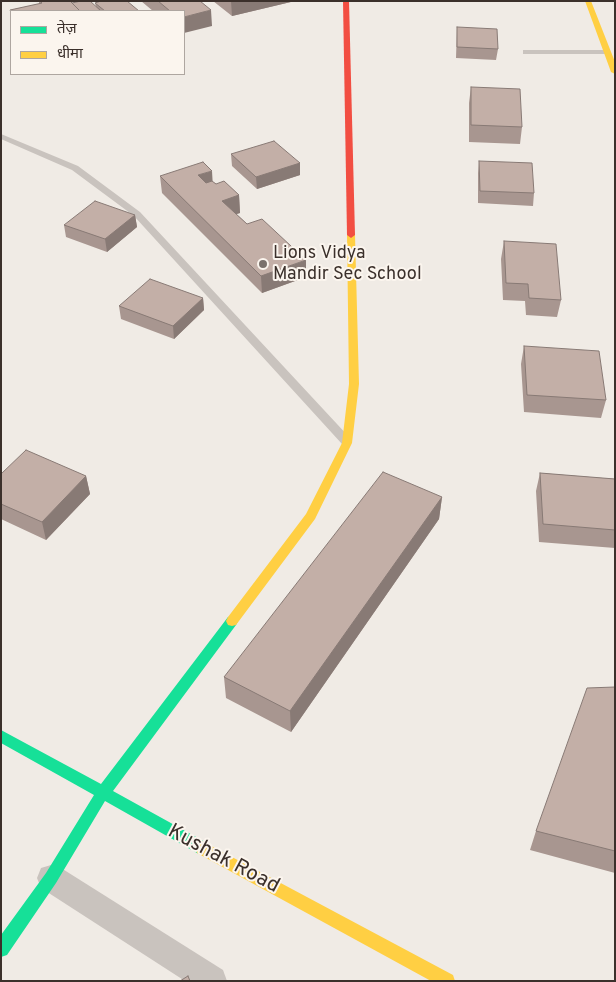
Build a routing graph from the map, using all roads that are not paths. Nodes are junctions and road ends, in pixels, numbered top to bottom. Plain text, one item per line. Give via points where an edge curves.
1 (346, 1) edge
2 (588, 1) edge
3 (526, 52) dead end
4 (606, 52) junction
5 (615, 72) edge
6 (1, 136) edge
7 (347, 443) junction
8 (1, 736) edge
9 (102, 794) junction
10 (51, 878) junction
11 (1, 949) edge
12 (212, 981) edge
13 (447, 981) edge

1 - 7 street via 354,384
2 - 4 street
3 - 4 lane
4 - 5 street
6 - 7 lane via 75,168 137,214
7 - 9 street via 311,516
8 - 9 street, Kushak Road
9 - 10 street
9 - 13 street, Kushak Road
10 - 11 street
10 - 12 street

